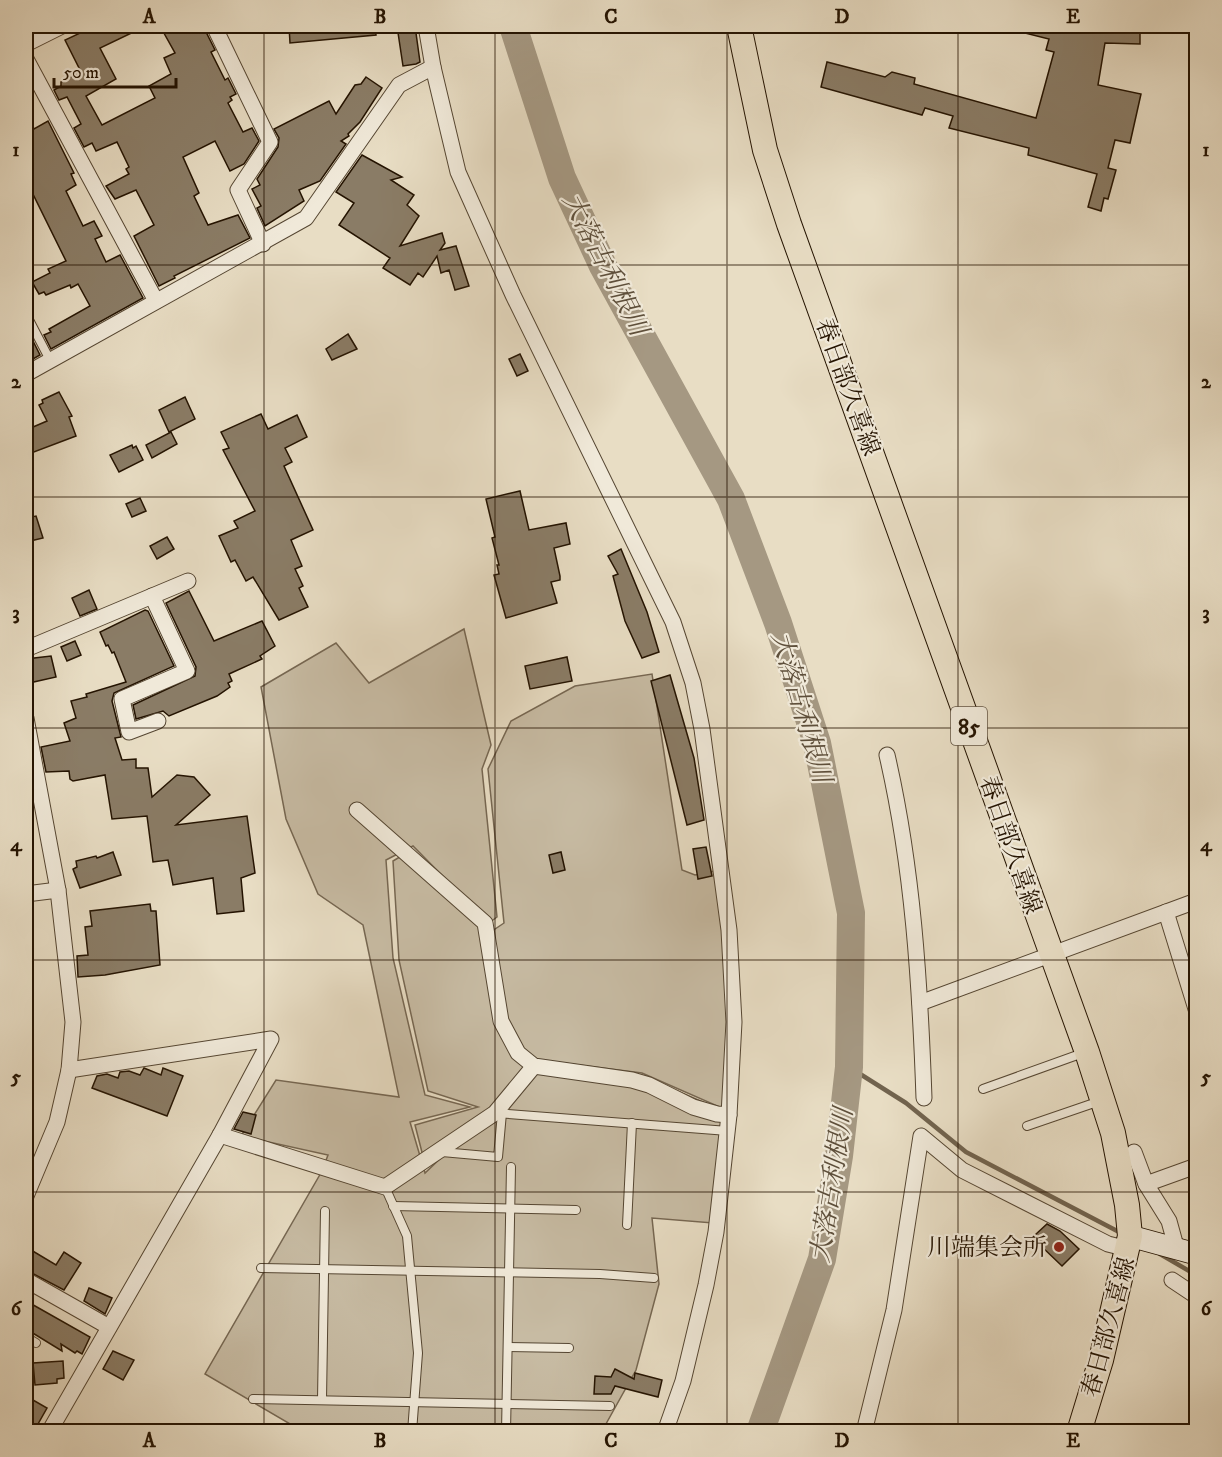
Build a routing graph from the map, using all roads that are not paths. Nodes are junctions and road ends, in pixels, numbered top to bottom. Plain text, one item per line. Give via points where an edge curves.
1 (62, 26) edge
2 (214, 26) edge
3 (426, 26) edge
4 (738, 26) edge
5 (26, 44) edge
6 (26, 59) edge
7 (433, 67) junction
8 (263, 244) junction
9 (156, 301) junction
10 (26, 314) edge
11 (51, 362) junction
12 (26, 374) edge
13 (188, 581) dead end
14 (152, 596) junction
15 (26, 649) edge
16 (26, 718) edge
17 (158, 721) dead end
18 (887, 755) dead end
19 (357, 810) dead end
20 (58, 890) junction
21 (26, 894) edge
22 (1197, 901) edge
23 (1166, 912) junction
24 (1050, 955) junction
25 (1190, 964) edge
26 (920, 1004) junction
27 (1197, 1009) edge
28 (1087, 1052) junction
29 (534, 1066) junction
30 (69, 1070) junction
31 (983, 1089) dead end
32 (924, 1098) dead end
33 (1104, 1100) junction
34 (498, 1113) junction
35 (729, 1114) junction
36 (632, 1123) junction
37 (1027, 1126) dead end
38 (728, 1131) junction
39 (220, 1135) junction
40 (437, 1151) junction
41 (1134, 1152) dead end
42 (1197, 1166) edge
43 (511, 1167) dead end
44 (32, 1173) edge
45 (1146, 1184) junction
46 (385, 1187) junction
47 (26, 1196) edge
48 (393, 1206) junction
49 (510, 1209) junction
50 (576, 1210) dead end
51 (325, 1211) dead end
52 (627, 1225) dead end
53 (1129, 1243) junction
54 (1187, 1252) edge
55 (261, 1268) dead end
56 (324, 1269) junction
57 (410, 1270) junction
58 (509, 1272) junction
59 (654, 1278) dead end
60 (26, 1280) edge
61 (1172, 1280) dead end
62 (1197, 1296) edge
63 (109, 1327) junction
64 (26, 1337) edge
65 (36, 1343) dead end
66 (508, 1347) junction
67 (569, 1348) dead end
68 (253, 1399) dead end
69 (322, 1400) junction
70 (414, 1402) junction
71 (507, 1404) junction
72 (610, 1406) dead end
73 (49, 1431) edge
74 (412, 1431) edge
75 (506, 1431) edge
76 (665, 1431) edge
77 (864, 1431) edge
78 (1079, 1431) edge

1 - 5 street
2 - 8 street via 270,142 238,190
3 - 7 street
4 - 24 main road, 春日部久喜線 / 85 via 765,150 789,224
6 - 9 street
7 - 8 street via 399,85 306,218
7 - 35 street via 458,172 513,295 674,622 693,683 729,930 734,1022
8 - 9 street
9 - 11 street
10 - 11 lane
11 - 12 street
13 - 14 street
14 - 15 street
14 - 17 street via 187,671 122,699 129,732
16 - 20 street
18 - 26 street via 909,875
19 - 29 street via 485,923 501,1021 511,1044
20 - 21 street
20 - 30 street via 73,1022
22 - 23 street
23 - 24 street
23 - 25 street
24 - 26 street
24 - 28 main road, 春日部久喜線 / 85
25 - 27 street
26 - 32 street
28 - 31 lane
28 - 33 main road, 春日部久喜線 / 85
29 - 34 street
29 - 35 street via 632,1080 693,1107
30 - 39 street via 271,1039
30 - 44 street via 57,1122
33 - 37 lane
33 - 53 main road, 春日部久喜線 / 85 via 1125,1193
34 - 36 lane
34 - 40 street
34 - 40 lane via 498,1157
35 - 38 street
36 - 38 lane
36 - 52 lane
38 - 76 street via 706,1285 683,1382
39 - 46 street
39 - 63 street
40 - 46 street
41 - 45 street
42 - 45 street
43 - 49 lane
44 - 47 street
45 - 54 street
46 - 48 lane
48 - 49 lane
48 - 57 lane via 407,1236
49 - 50 lane
49 - 58 lane
51 - 56 lane
53 - 54 main road
53 - 77 street via 1108,1244 962,1170 921,1136 894,1310
53 - 78 main road, 春日部久喜線 / 85 via 1101,1360
55 - 56 lane
56 - 57 lane
56 - 69 lane
57 - 58 lane
57 - 70 lane via 418,1353
58 - 59 lane
58 - 66 lane
60 - 63 street
61 - 62 street
63 - 73 street
64 - 65 lane
66 - 67 lane
66 - 71 lane
68 - 69 lane
69 - 70 lane
70 - 71 lane
70 - 74 lane
71 - 72 lane
71 - 75 lane

